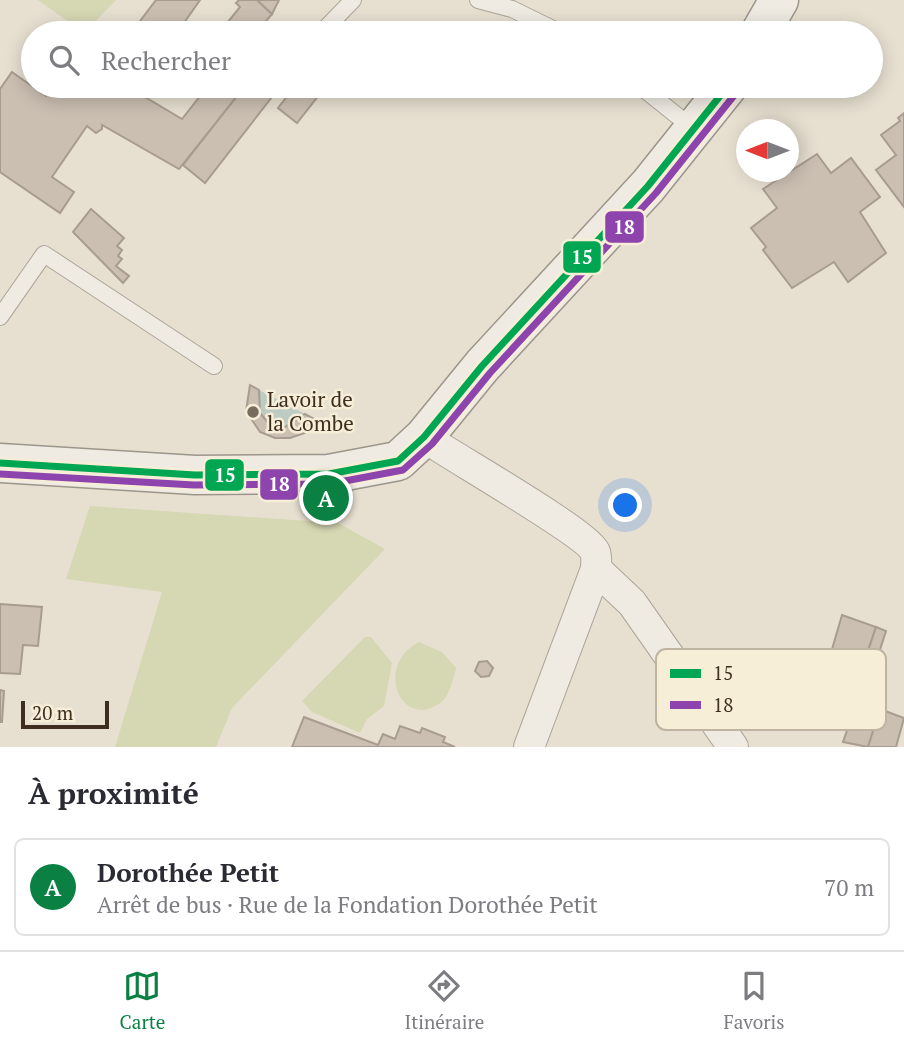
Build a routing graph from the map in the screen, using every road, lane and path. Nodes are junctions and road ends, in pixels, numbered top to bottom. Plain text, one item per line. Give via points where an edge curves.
1 (353, 0) edge
2 (478, 0) edge
3 (779, 0) edge
4 (333, 21) edge
5 (536, 21) edge
6 (767, 21) edge
7 (655, 98) edge
8 (719, 98) edge
9 (695, 130) junction
10 (0, 317) edge
11 (214, 366) dead end
12 (424, 437) junction
13 (0, 463) edge
14 (596, 569) junction
15 (664, 649) edge
16 (721, 730) edge
17 (529, 747) edge
18 (733, 747) edge

1 - 4 lane
2 - 5 lane
3 - 6 street
7 - 9 lane
8 - 9 street
9 - 12 street via 482,366
10 - 11 lane via 44,254
12 - 13 street via 398,461 329,474 195,475
12 - 14 street via 587,541 596,553
14 - 15 street via 632,603
14 - 17 street
16 - 18 street

